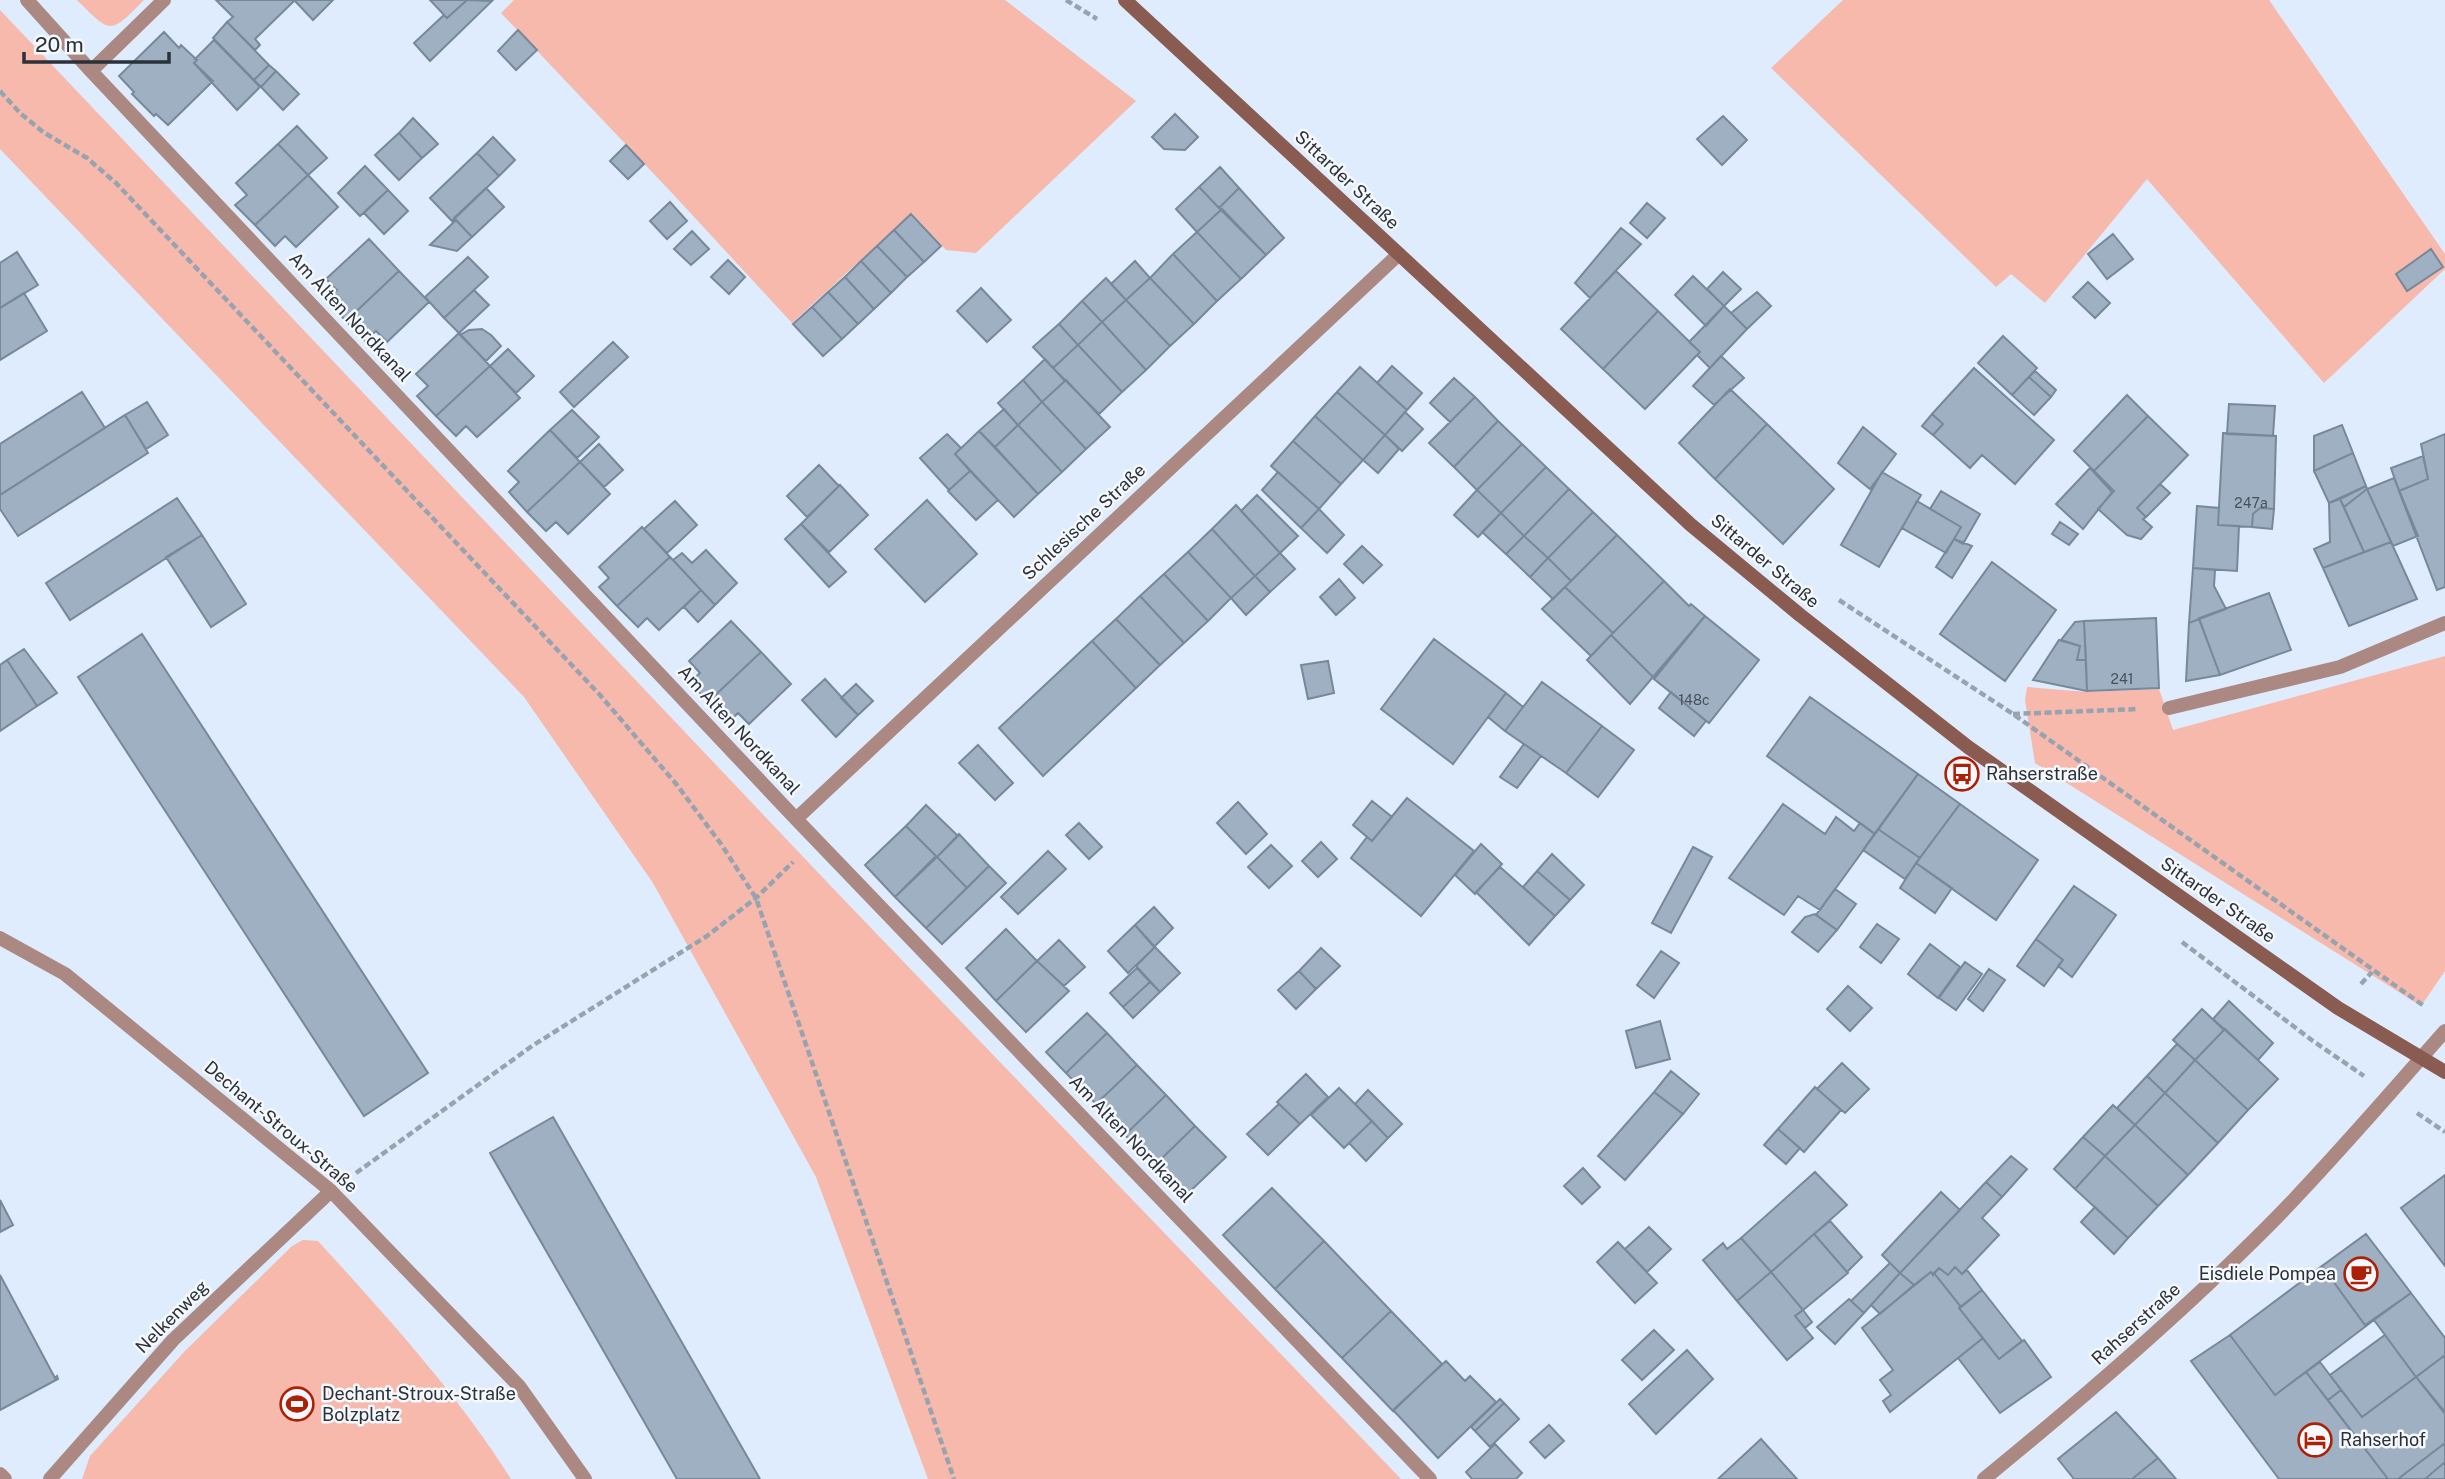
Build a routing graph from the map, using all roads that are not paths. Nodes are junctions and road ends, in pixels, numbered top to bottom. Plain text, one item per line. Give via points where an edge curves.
1 (27, 0) edge
2 (164, 0) edge
3 (1125, 0) edge
4 (91, 71) junction
5 (1399, 254) junction
6 (2445, 623) edge
7 (2169, 708) road end
8 (796, 819) junction
9 (0, 938) edge
10 (2445, 1031) edge
11 (2421, 1058) junction
12 (2445, 1072) edge
13 (331, 1191) junction
14 (0, 1474) edge
15 (5, 1479) edge
16 (50, 1479) edge
17 (586, 1479) edge
18 (1430, 1479) edge
19 (1984, 1479) edge

1 - 4 street, Am Alten Nordkanal
2 - 4 street
3 - 5 street, Sittarder Straße
4 - 8 street, Am Alten Nordkanal
5 - 8 street, Schlesische Straße
5 - 11 street, Sittarder Straße via 1691,525 1821,632 1968,747 2338,1008
6 - 7 street via 2340,667
8 - 18 street, Am Alten Nordkanal
9 - 13 street, Dechant-Stroux-Straße via 65,974
10 - 11 street, Rahserstraße
11 - 12 street, Sittarder Straße
11 - 19 street, Rahserstraße via 2222,1272
13 - 16 street, Nelkenweg via 173,1340
13 - 17 street, Dechant-Stroux-Straße via 519,1386
14 - 15 street

